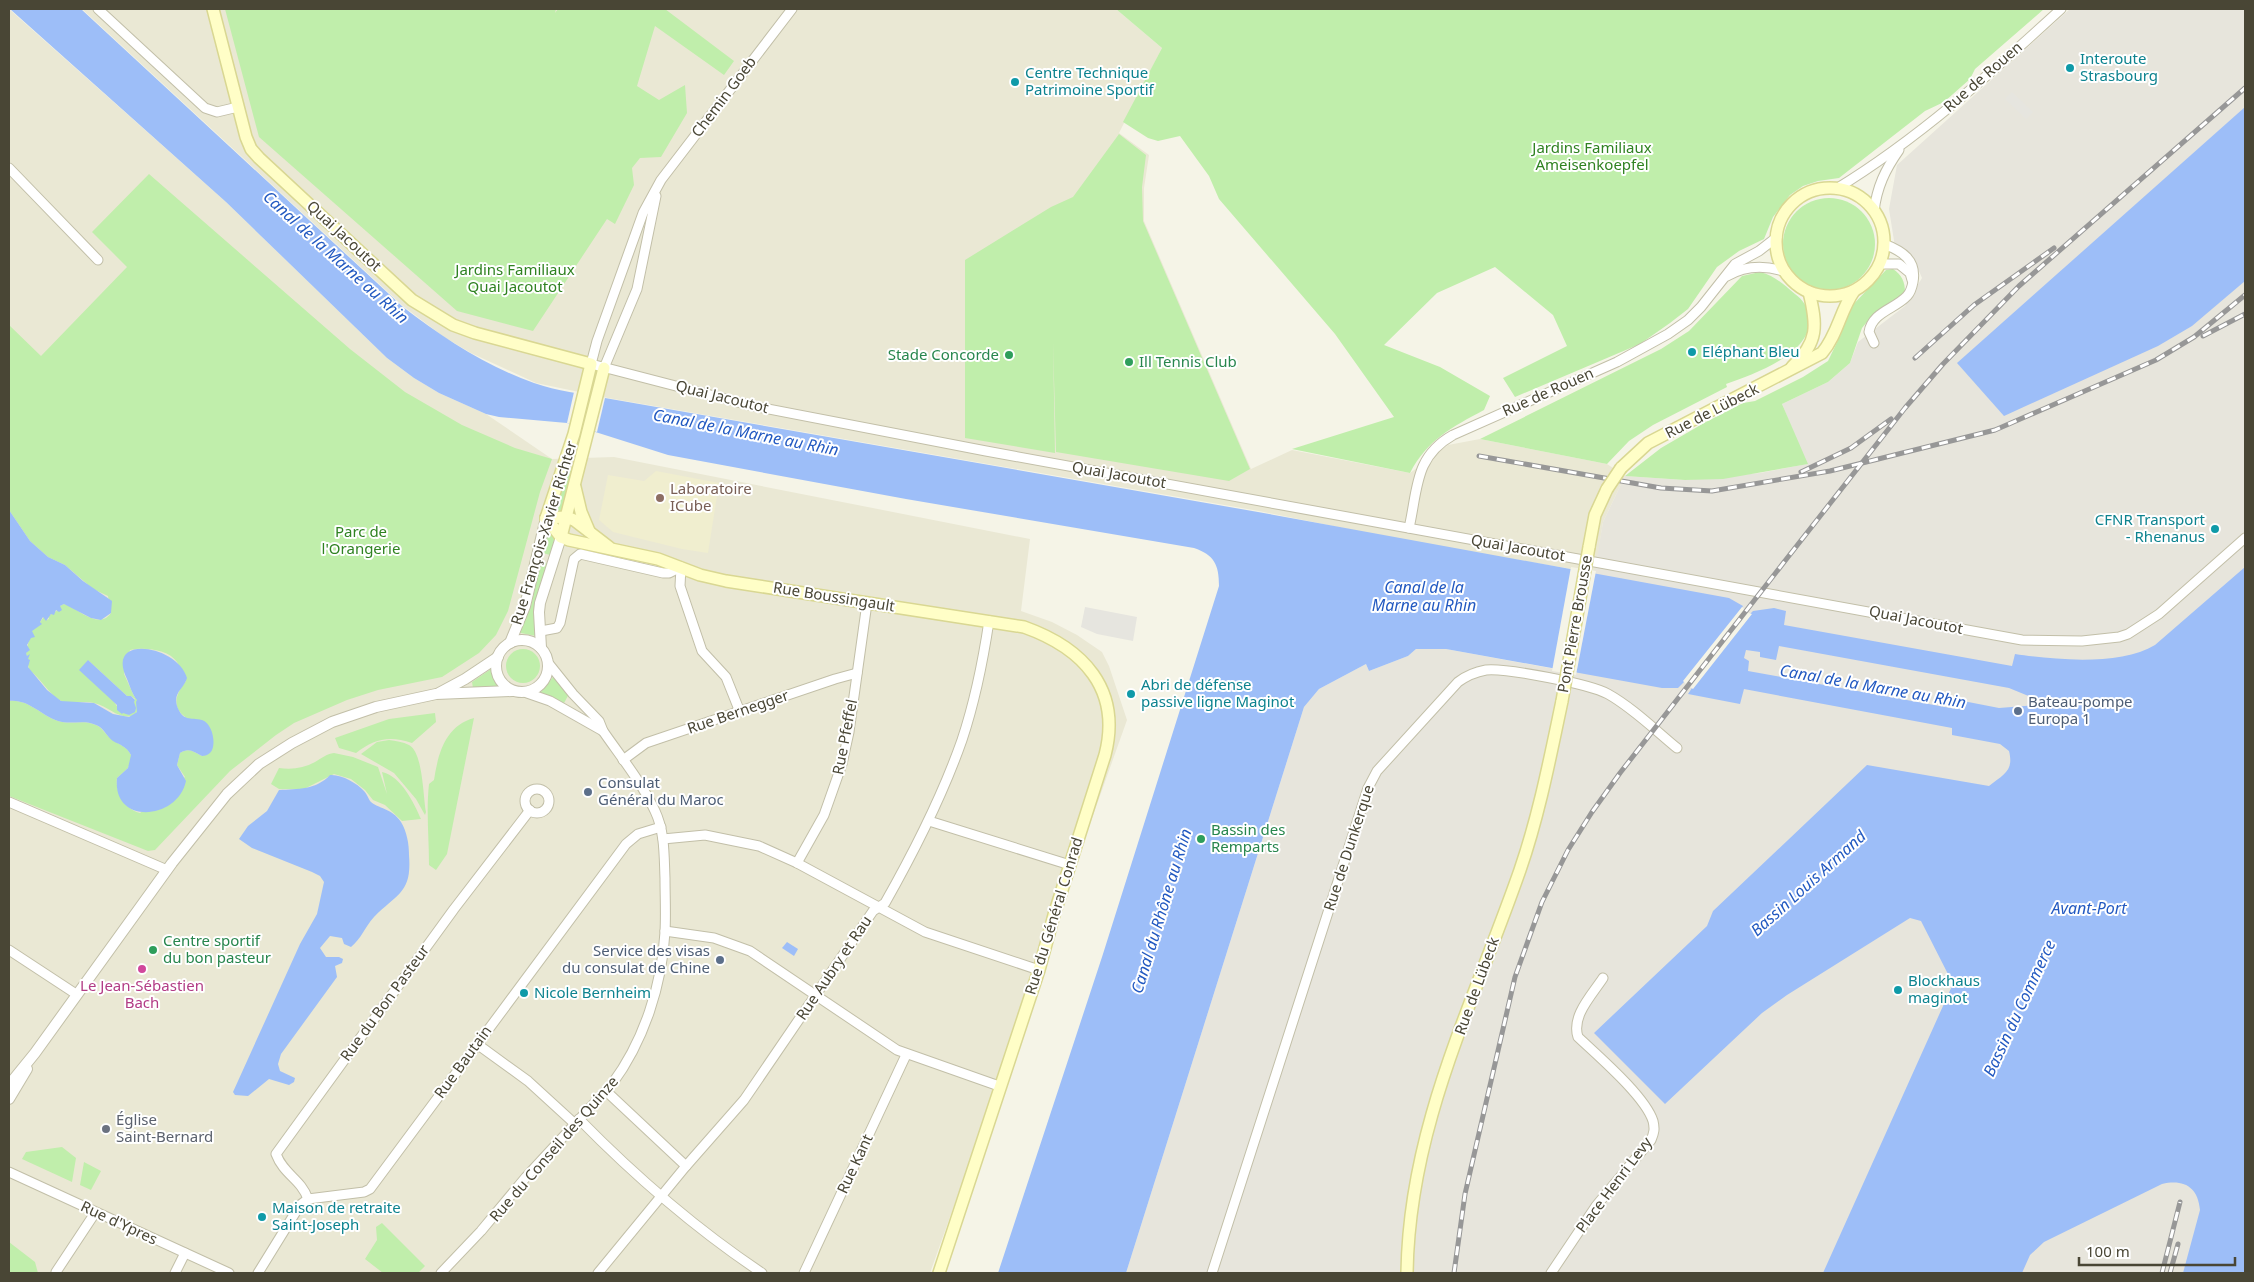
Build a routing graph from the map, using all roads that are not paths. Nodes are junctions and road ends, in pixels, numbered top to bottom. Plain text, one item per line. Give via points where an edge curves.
1 (98, 9) edge
2 (213, 9) edge
3 (792, 9) edge
4 (2061, 9) edge
5 (238, 107) junction
6 (1904, 144) junction
7 (9, 168) edge
8 (658, 187) junction
9 (1836, 189) junction
10 (1874, 211) junction
11 (1776, 237) junction
12 (1884, 244) junction
13 (98, 260) dead end
14 (1880, 264) junction
15 (1786, 272) junction
16 (1723, 278) junction
17 (1913, 283) junction
18 (1854, 290) junction
19 (1809, 292) junction
20 (1874, 343) dead end
21 (591, 364) junction
22 (604, 368) junction
23 (1781, 377) junction
24 (593, 382) junction
25 (575, 487) junction
26 (566, 517) junction
27 (546, 518) junction
28 (1409, 528) junction
29 (590, 532) junction
30 (560, 536) junction
31 (2245, 538) edge
32 (609, 547) junction
33 (1588, 547) joint
34 (681, 567) junction
35 (867, 603) junction
36 (990, 620) junction
37 (541, 632) junction
38 (510, 644) junction
39 (541, 648) junction
40 (498, 657) junction
41 (549, 664) junction
42 (856, 674) junction
43 (512, 691) junction
44 (526, 693) junction
45 (436, 694) junction
46 (1562, 701) joint
47 (740, 712) junction
48 (603, 731) junction
49 (1677, 748) dead end
50 (623, 760) junction
51 (9, 802) edge
52 (530, 810) dead end
53 (929, 821) junction
54 (661, 827) junction
55 (663, 840) junction
56 (797, 863) junction
57 (1070, 865) junction
58 (167, 870) junction
59 (878, 907) junction
60 (665, 931) junction
61 (9, 950) edge
62 (1039, 970) junction
63 (1603, 978) dead end
64 (76, 994) junction
65 (816, 995) junction
66 (477, 1044) junction
67 (36, 1052) junction
68 (906, 1055) junction
69 (9, 1085) edge
70 (1000, 1086) junction
71 (606, 1091) junction
72 (9, 1099) edge
73 (577, 1122) junction
74 (686, 1166) junction
75 (9, 1172) edge
76 (661, 1196) junction
77 (308, 1198) junction
78 (95, 1213) junction
79 (184, 1253) junction
80 (56, 1272) edge
81 (175, 1273) edge
82 (229, 1273) edge
83 (258, 1273) edge
84 (441, 1273) edge
85 (598, 1273) edge
86 (762, 1273) edge
87 (804, 1273) edge
88 (939, 1273) edge
89 (1212, 1273) edge
90 (1407, 1273) edge
91 (1552, 1273) edge

1 - 5 street via 205,108 216,112
2 - 5 main road, Quai Jacoutot
3 - 8 street, Chemin Goeb
4 - 6 street, Rue de Rouen via 1994,70
5 - 21 main road, Quai Jacoutot via 251,149 412,300 453,325
6 - 9 street, Rue de Rouen
6 - 10 street, Rue de Rouen via 1882,177
7 - 13 street
8 - 21 street, Chemin Goeb via 643,213
8 - 22 street, Chemin Goeb via 636,289
9 - 10 main road via 1856,195
9 - 11 main road via 1817,190 1795,202 1782,218
10 - 12 main road via 1883,231
11 - 15 main road via 1777,253
11 - 16 street, Rue de Rouen via 1735,264
12 - 14 main road
12 - 17 street via 1901,252 1913,263
14 - 17 street via 1899,264 1910,273
14 - 18 main road via 1867,281
15 - 16 street via 1754,267
15 - 19 main road
16 - 28 street, Rue de Rouen via 1688,320 1644,348 1436,445 1424,463
17 - 20 street via 1908,295 1873,321 1869,332
18 - 19 main road via 1833,296
18 - 23 main road, Rue de Lübeck via 1833,339 1822,353
19 - 23 main road via 1815,319 1813,339 1798,361
21 - 22 street, Quai Jacoutot
21 - 24 main road, Rue François-Xavier Richter
22 - 24 main road, Rue François-Xavier Richter
22 - 28 street, Quai Jacoutot via 762,408
23 - 33 main road, Rue de Lübeck, bridge via 1648,443 1621,468 1607,489
24 - 25 main road, Rue François-Xavier Richter
24 - 27 main road, Rue François-Xavier Richter
25 - 26 main road, Rue François-Xavier Richter
25 - 29 main road, Rue Boussingault
26 - 27 main road
26 - 29 main road, Rue Boussingault
26 - 30 main road, Rue François-Xavier Richter
27 - 30 main road
27 - 38 street, Rue François-Xavier Richter via 525,606
28 - 31 street, Quai Jacoutot via 2008,638 2055,642 2103,640 2136,631
29 - 32 main road, Rue Boussingault
30 - 32 main road, Rue Boussingault via 595,547
30 - 37 street, Rue François-Xavier Richter via 540,603
32 - 34 main road, Rue Boussingault
33 - 46 main road, Pont Pierre Brousse, bridge
34 - 35 main road, Rue Boussingault via 726,581
34 - 37 street via 663,574 580,554 574,558 560,624 557,628
34 - 47 street via 680,586 702,651 726,677
35 - 36 main road, Rue Boussingault
35 - 42 street, Rue Pfeffel
36 - 53 street, Rue Aubry et Rau via 965,731
36 - 57 main road, Rue du Général Conrad via 1024,627 1066,647 1093,673 1106,700 1110,720 1108,741
37 - 39 street, Rue François-Xavier Richter
38 - 39 street via 521,640
38 - 40 street
39 - 41 street
40 - 43 street via 496,668 501,682
40 - 45 street
41 - 44 street via 546,678 538,688
41 - 48 street, Rue du Conseil des Quinze via 599,721
42 - 47 street, Rue Bernegger
42 - 56 street, Rue Pfeffel via 842,764 824,815
43 - 44 street
43 - 45 street
44 - 48 street, Rue du Conseil des Quinze via 557,705
45 - 58 street via 376,707 332,722 259,764 227,794
46 - 90 main road, Rue de Lübeck via 1530,838 1431,1113 1413,1194
47 - 50 street, Rue Bernegger via 646,744
48 - 50 street, Rue du Conseil des Quinze
49 - 89 street, Rue de Dunkerque via 1610,696 1596,689 1508,671 1484,670 1458,682 1377,771 1365,797
50 - 54 street, Rue du Conseil des Quinze via 655,811
51 - 58 street
52 - 77 street, Rue du Bon Pasteur via 276,1154 281,1166 304,1189
53 - 57 street
53 - 59 street, Rue Aubry et Rau via 885,903
54 - 55 street, Rue du Conseil des Quinze
54 - 66 street, Rue Bautain via 638,834 626,844
55 - 56 street via 705,835 732,839 759,846
55 - 60 street, Rue du Conseil des Quinze
56 - 59 street
57 - 62 main road, Rue du Général Conrad
58 - 64 street
59 - 62 street via 925,932
59 - 65 street, Rue Aubry et Rau
60 - 65 street via 714,938 750,951
60 - 71 street, Rue du Conseil des Quinze via 660,975 648,1014 624,1068
61 - 64 street
62 - 70 main road, Rue du Général Conrad
63 - 91 street, Place Henri Levy via 1578,1016 1575,1028 1578,1037 1642,1102 1655,1130 1651,1140 1596,1206
64 - 67 street
65 - 68 street
65 - 74 street, Rue Aubry et Rau via 744,1100
66 - 73 street
66 - 77 street, Rue Bautain via 370,1189
67 - 69 street
67 - 72 street
68 - 70 street
68 - 87 street, Rue Kant
70 - 88 main road, Rue du Général Conrad
71 - 73 street, Rue du Conseil des Quinze
71 - 74 street
73 - 76 street
73 - 84 street, Rue du Conseil des Quinze
74 - 76 street, Rue Aubry et Rau
75 - 78 street, Rue d'Ypres
76 - 85 street, Rue Aubry et Rau
76 - 86 street
77 - 83 street via 300,1205
78 - 79 street, Rue d'Ypres
78 - 80 street
79 - 81 street
79 - 82 street, Rue d'Ypres

